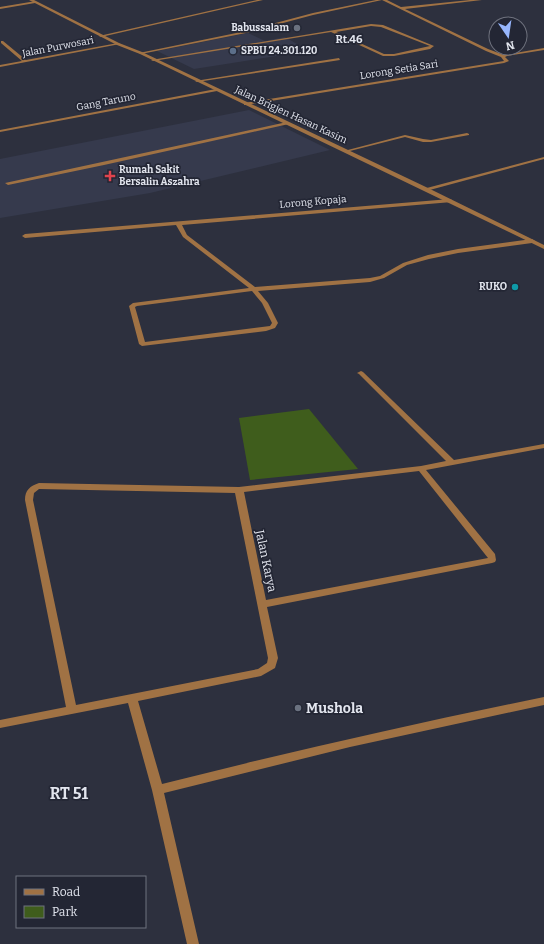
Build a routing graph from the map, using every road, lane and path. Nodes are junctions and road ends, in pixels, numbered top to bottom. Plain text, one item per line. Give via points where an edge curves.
1 (260, 0) edge
2 (383, 0) edge
3 (480, 0) edge
4 (33, 1) edge
5 (0, 8) edge
6 (401, 8) junction
7 (331, 31) junction
8 (102, 36) junction
9 (2, 42) dead end
10 (118, 44) junction
11 (544, 49) edge
12 (488, 50) edge
13 (528, 52) edge
14 (141, 53) junction
15 (504, 56) edge
16 (339, 59) dead end
17 (153, 60) junction
18 (25, 61) junction
19 (0, 66) edge
20 (197, 81) junction
21 (216, 90) junction
22 (246, 104) junction
23 (287, 123) junction
24 (0, 131) edge
25 (467, 134) dead end
26 (346, 151) junction
27 (544, 158) edge
28 (8, 183) dead end
29 (426, 189) junction
30 (450, 201) junction
31 (178, 223) junction
32 (25, 236) dead end
33 (532, 241) junction
34 (544, 247) edge
35 (254, 289) junction
36 (361, 373) dead end
37 (544, 446) edge
38 (452, 462) junction
39 (421, 468) junction
40 (239, 490) junction
41 (263, 604) junction
42 (132, 698) junction
43 (544, 701) edge
44 (72, 710) junction
45 (0, 724) edge
46 (158, 790) junction
47 (193, 944) edge

1 - 8 street
2 - 6 street
2 - 14 street
3 - 6 street
4 - 5 street
4 - 8 street, Jalan Brigjen Hasan Kasim
6 - 12 street
7 - 7 street via 378,25 432,46 383,55
7 - 17 street
8 - 10 street, Jalan Brigjen Hasan Kasim
9 - 18 street
10 - 14 street, Jalan Brigjen Hasan Kasim
10 - 18 street, Jalan Purwosari
11 - 13 street, Lorong Setia Sari
14 - 17 street, Jalan Brigjen Hasan Kasim
15 - 22 street, Lorong Setia Sari via 504,62
16 - 20 street
17 - 20 street, Jalan Brigjen Hasan Kasim
18 - 19 street, Jalan Purwosari
20 - 21 street, Jalan Brigjen Hasan Kasim
21 - 22 street, Jalan Brigjen Hasan Kasim
21 - 24 street, Gang Taruno
22 - 23 street, Jalan Brigjen Hasan Kasim
23 - 26 street, Jalan Brigjen Hasan Kasim
23 - 28 street
25 - 26 street via 431,141 405,136
26 - 29 street, Jalan Brigjen Hasan Kasim
27 - 29 street
29 - 30 street, Jalan Brigjen Hasan Kasim
30 - 31 street, Lorong Kopaja
30 - 33 street, Jalan Brigjen Hasan Kasim
31 - 32 street, Lorong Kopaja
31 - 35 street via 185,236
33 - 34 street, Jalan Brigjen Hasan Kasim
33 - 35 street via 428,257 370,280
35 - 35 street via 135,304 132,306 141,343 273,327 275,323 265,303
36 - 38 street
37 - 38 street
38 - 39 street
39 - 40 street
39 - 41 street via 492,556 492,560
40 - 41 street, Jalan Karya
40 - 44 street via 39,486 32,489 28,495
41 - 42 street, Jalan Karya via 273,658 267,669
42 - 44 street, Jalan Karya
42 - 46 street
43 - 46 street via 424,725
44 - 45 street, Jalan Karya
46 - 47 street

